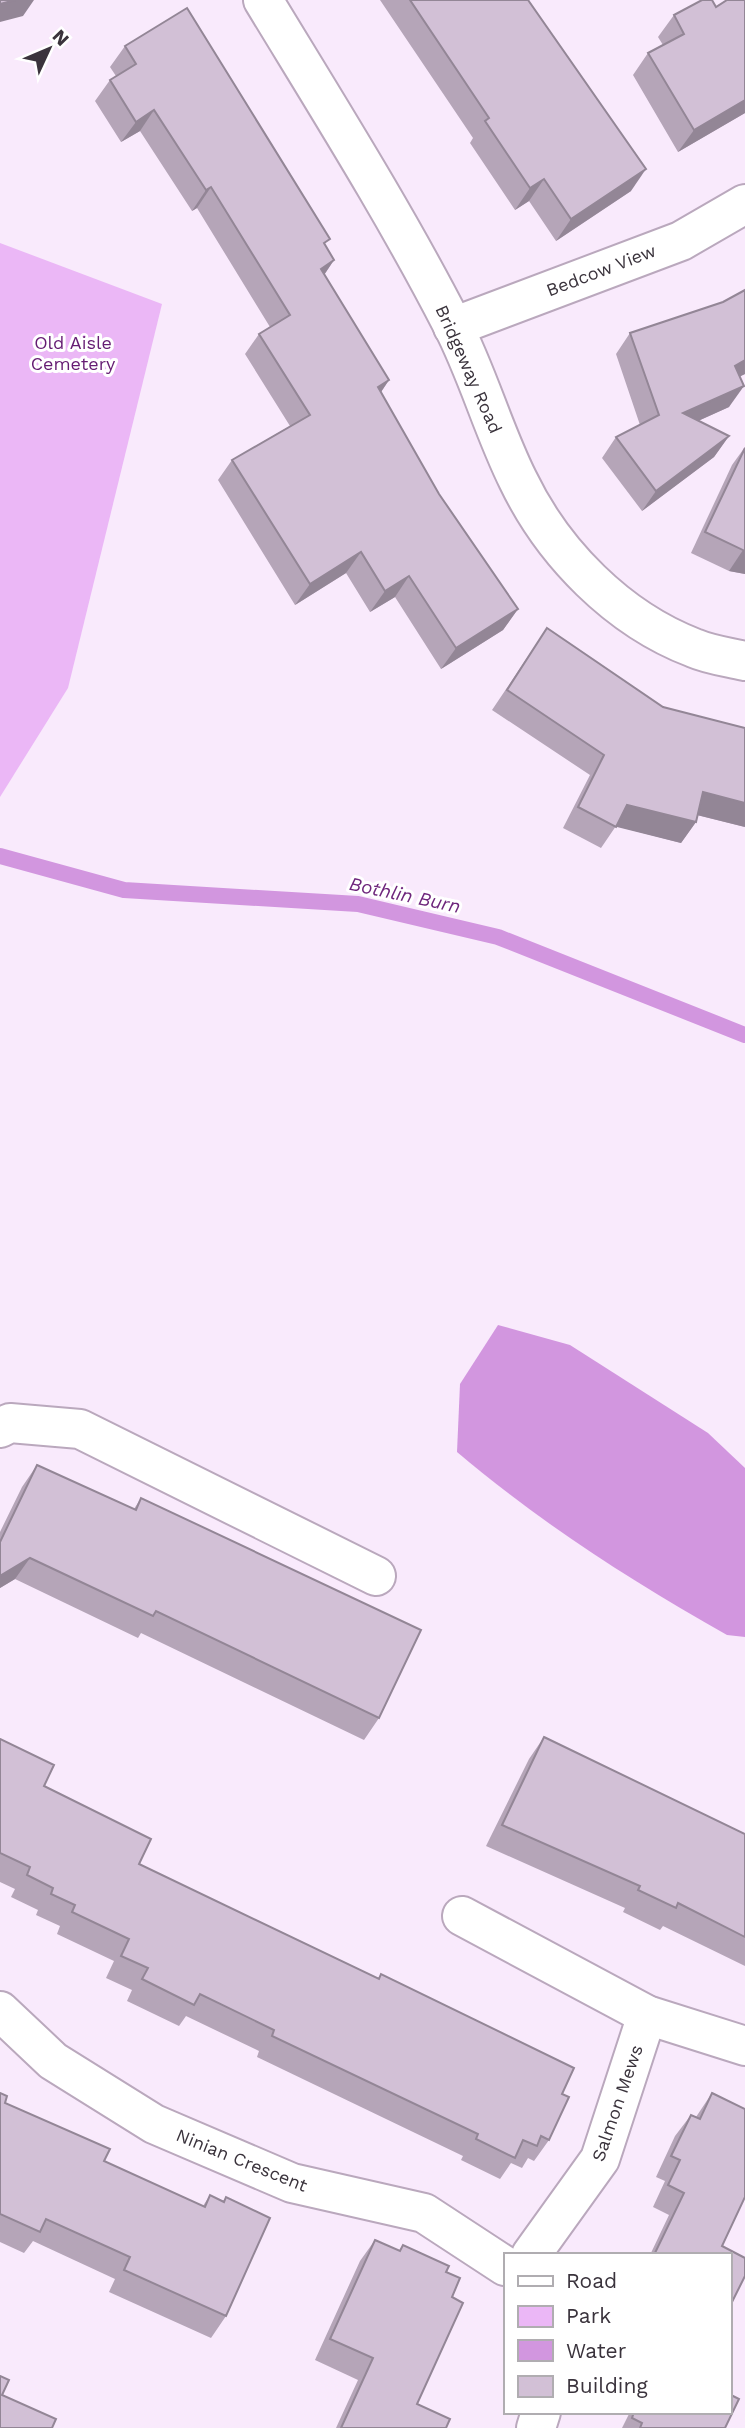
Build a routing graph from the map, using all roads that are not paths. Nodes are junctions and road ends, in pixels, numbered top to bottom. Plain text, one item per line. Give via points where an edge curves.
1 (263, 0) edge
2 (745, 204) edge
3 (453, 327) junction
4 (745, 661) edge
5 (0, 1428) edge
6 (376, 1576) dead end
7 (462, 1916) dead end
8 (0, 2011) edge
9 (647, 2015) junction
10 (745, 2046) edge
11 (532, 2253) edge
12 (504, 2265) edge

1 - 3 street, Bridgeway Road
2 - 3 street, Bedcow View via 681,241
3 - 4 street, Bridgeway Road via 518,481 546,531 580,570 657,631 695,649
5 - 6 street via 10,1423 80,1429
7 - 9 street
8 - 12 street, Ninian Crescent via 53,2061 154,2124 292,2183 424,2213
9 - 10 street
9 - 11 street, Salmon Mews via 600,2159

